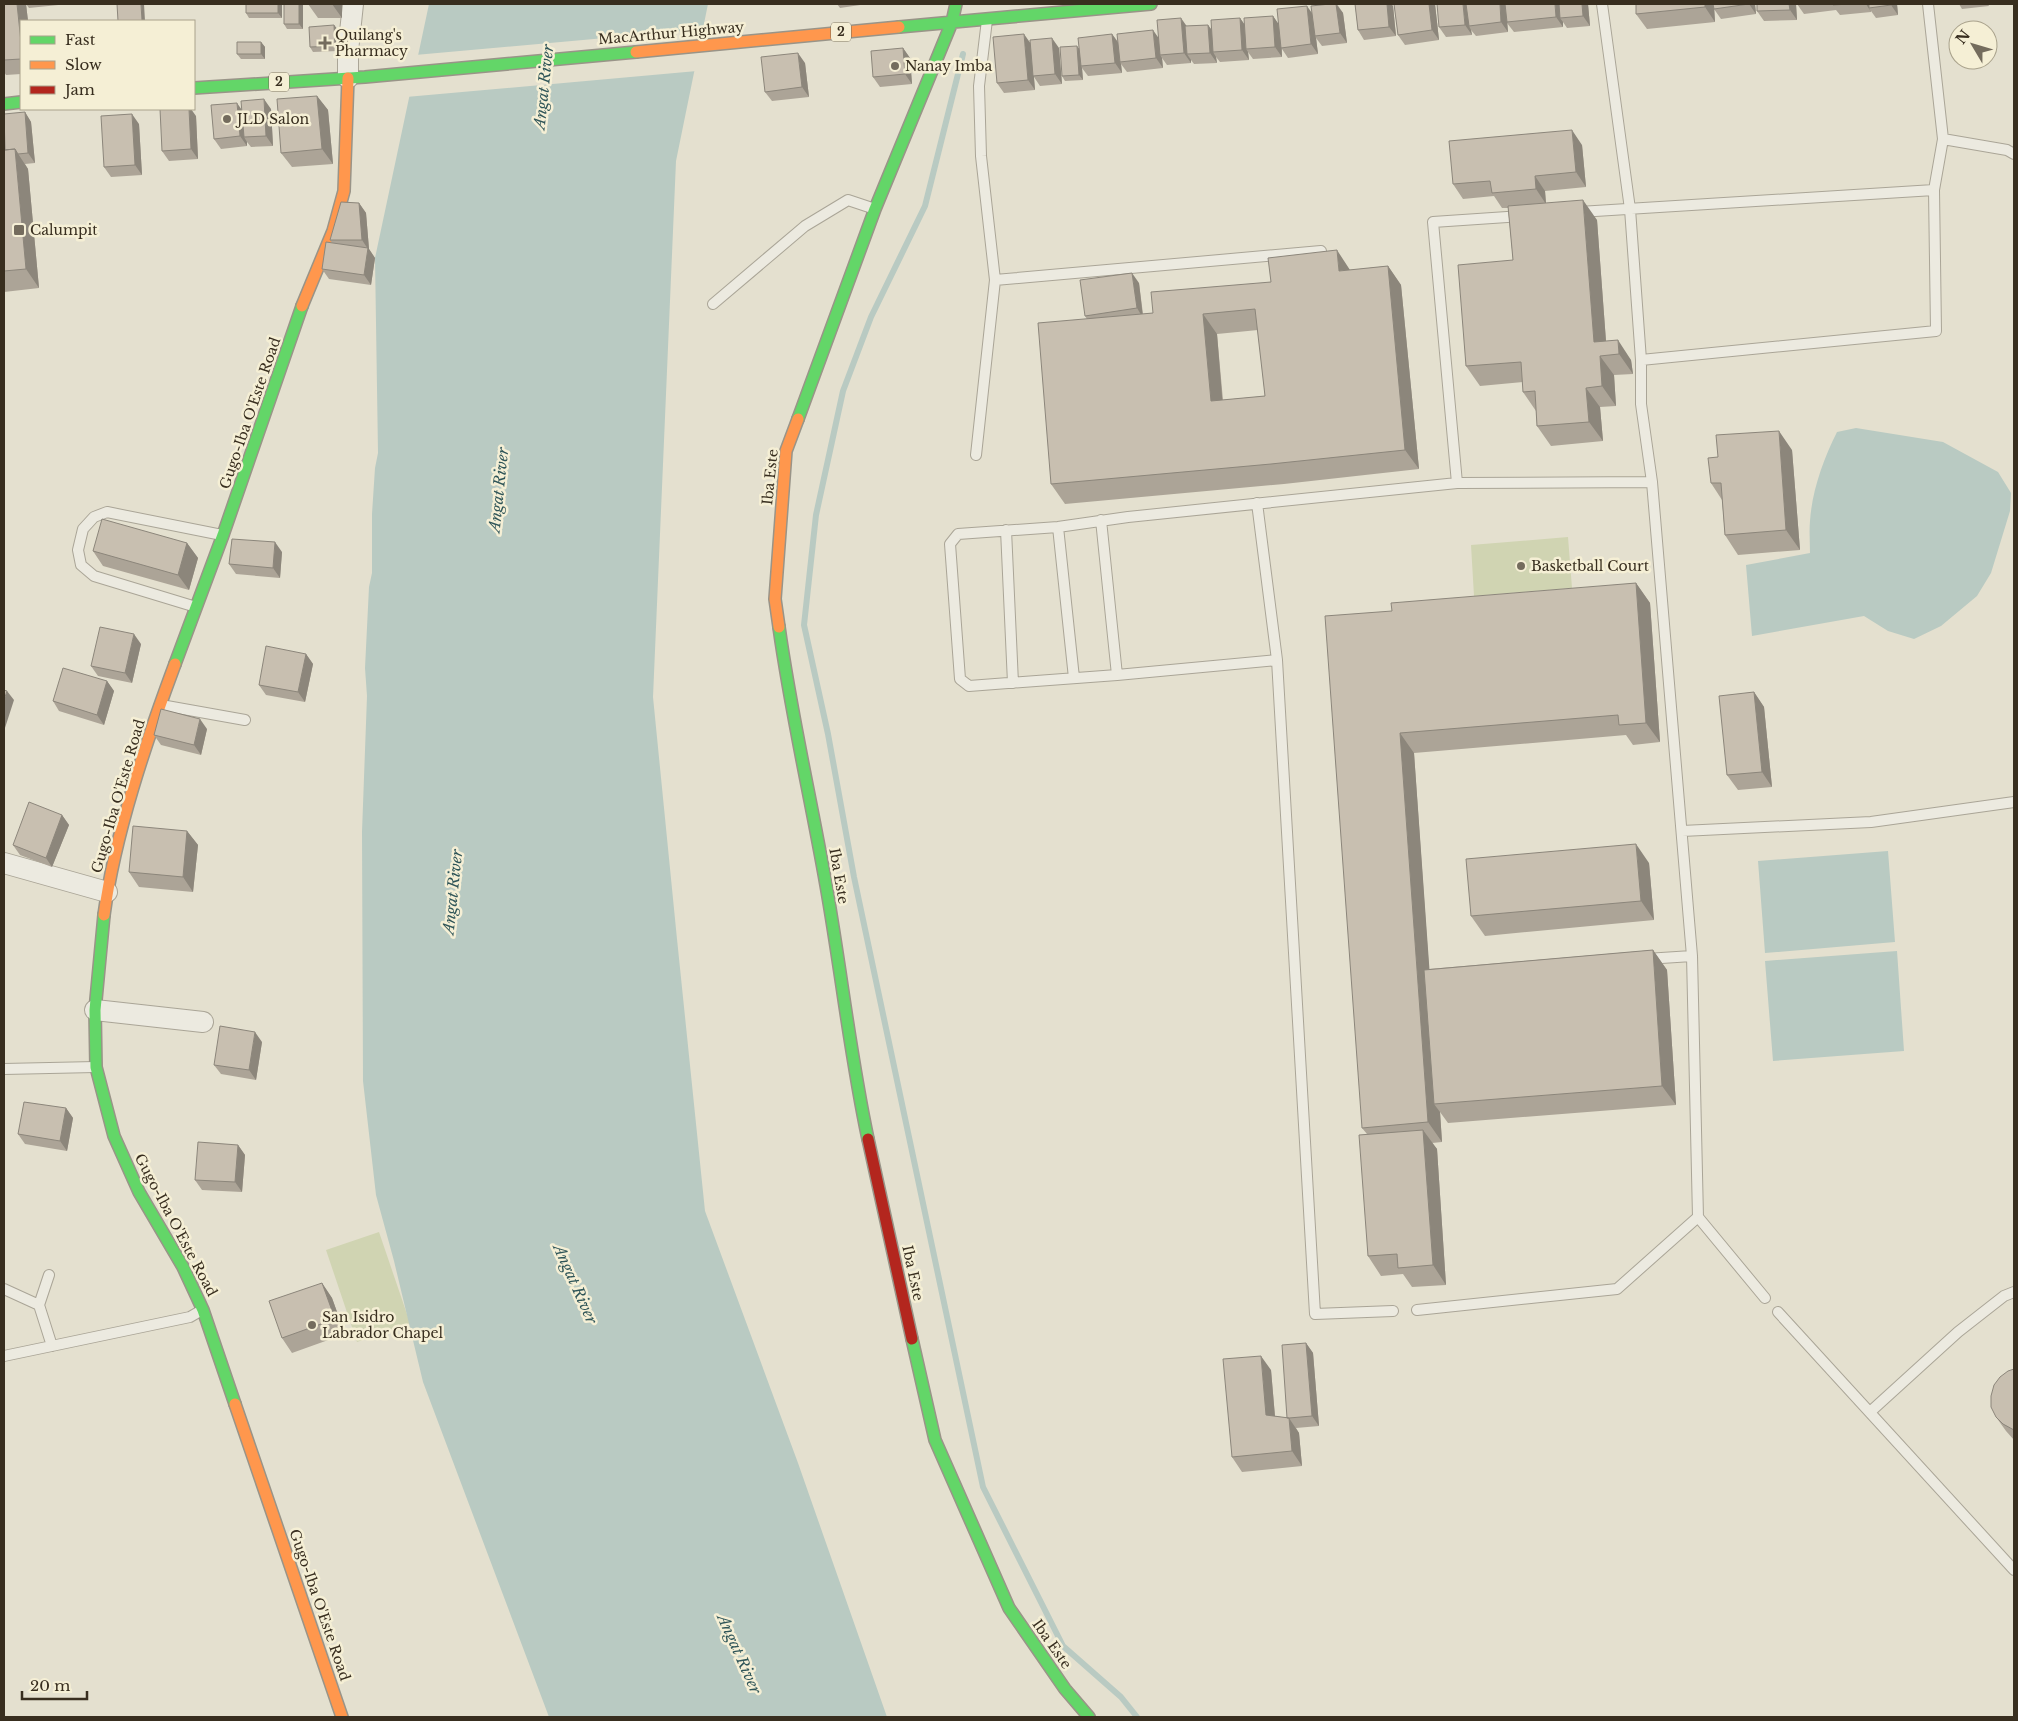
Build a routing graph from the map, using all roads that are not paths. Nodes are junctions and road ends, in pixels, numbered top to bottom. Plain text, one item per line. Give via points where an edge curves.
1 (353, 4) edge
2 (956, 4) edge
3 (1151, 4) edge
4 (1602, 4) edge
5 (1928, 4) edge
6 (988, 19) junction
7 (952, 22) junction
8 (356, 78) junction
9 (195, 88) edge
10 (20, 102) edge
11 (4, 104) edge
12 (1944, 139) junction
13 (2014, 154) edge
14 (1934, 190) junction
15 (1630, 208) junction
16 (875, 209) junction
17 (1570, 213) edge
18 (1531, 215) edge
19 (1321, 251) edge
20 (995, 280) junction
21 (714, 304) dead end
22 (1641, 360) junction
23 (976, 455) dead end
24 (1652, 482) junction
25 (1457, 483) junction
26 (1257, 503) junction
27 (1101, 520) junction
28 (1058, 527) junction
29 (1006, 530) junction
30 (223, 535) junction
31 (197, 607) junction
32 (1277, 660) junction
33 (1117, 675) junction
34 (1074, 678) junction
35 (1013, 683) junction
36 (160, 704) junction
37 (245, 720) dead end
38 (2014, 802) edge
39 (1682, 831) junction
40 (4, 863) edge
41 (108, 892) junction
42 (1692, 956) junction
43 (1634, 960) edge
44 (95, 1010) junction
45 (203, 1022) dead end
46 (96, 1067) junction
47 (4, 1069) edge
48 (1698, 1217) junction
49 (49, 1275) dead end
50 (4, 1289) edge
51 (2014, 1292) edge
52 (1765, 1298) dead end
53 (39, 1305) junction
54 (203, 1310) junction
55 (1417, 1310) dead end
56 (1393, 1311) dead end
57 (1778, 1312) dead end
58 (52, 1346) junction
59 (4, 1356) edge
60 (1870, 1412) junction
61 (2014, 1570) edge
62 (342, 1717) edge
63 (1089, 1717) edge

1 - 8 street via 348,51
2 - 7 main road, Iba Este
3 - 6 main road, MacArthur Highway / 2
4 - 15 lane
5 - 12 lane
6 - 7 main road, MacArthur Highway / 2
6 - 20 lane via 979,86 980,156
7 - 8 main road, MacArthur Highway / 2
7 - 16 main road, Iba Este
8 - 9 main road, MacArthur Highway / 2
8 - 30 main road, Gugo-Iba O'Este Road via 344,191 333,231 299,314
10 - 11 main road
12 - 13 lane
12 - 14 lane
14 - 15 lane
14 - 22 lane via 1936,331
15 - 17 lane
15 - 22 lane
16 - 21 lane via 848,200 805,226
16 - 63 main road, Iba Este via 786,451 776,599 789,697 826,885 858,1093 935,1440 1009,1608 1065,1689
18 - 25 lane via 1433,222
19 - 20 lane
20 - 23 lane
22 - 24 lane via 1642,404
24 - 25 lane
24 - 39 lane
25 - 26 lane
26 - 27 lane
26 - 32 lane
27 - 28 lane
27 - 33 lane
28 - 29 lane
28 - 34 lane
29 - 35 lane
29 - 35 lane via 958,534 950,544 960,679 969,686
30 - 31 main road, Gugo-Iba O'Este Road
30 - 31 lane via 108,512 94,517 83,529 78,550 81,565 94,576
31 - 36 main road, Gugo-Iba O'Este Road
32 - 33 lane
32 - 56 lane via 1315,1314
33 - 34 lane
34 - 35 lane
36 - 37 lane
36 - 41 main road, Gugo-Iba O'Este Road via 125,817
38 - 39 lane via 1871,822
39 - 42 lane
40 - 41 street
41 - 44 main road, Gugo-Iba O'Este Road
42 - 43 lane
42 - 48 lane
44 - 45 street
44 - 46 main road, Gugo-Iba O'Este Road
46 - 47 lane
46 - 54 main road, Gugo-Iba O'Este Road via 114,1136 139,1192 183,1267
48 - 52 lane
48 - 55 lane via 1617,1289
49 - 53 lane
50 - 53 lane
51 - 60 lane via 2004,1296 1958,1332
53 - 58 lane
54 - 58 lane via 190,1317
54 - 62 main road, Gugo-Iba O'Este Road
57 - 60 lane
58 - 59 lane
60 - 61 lane

